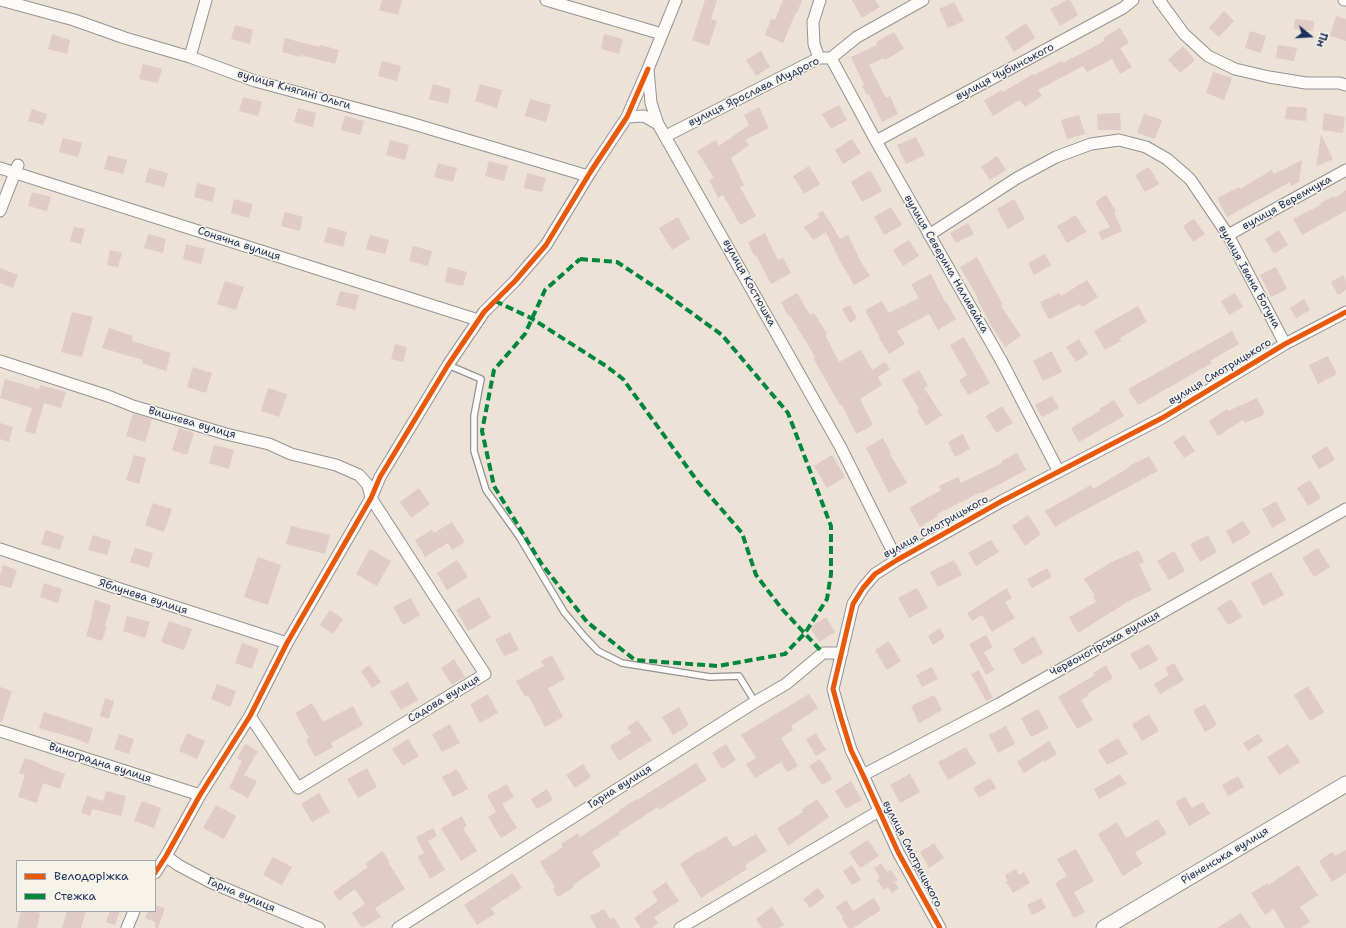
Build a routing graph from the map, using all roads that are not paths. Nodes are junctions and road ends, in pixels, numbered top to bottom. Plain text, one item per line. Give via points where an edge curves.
1 (1, 0) edge
2 (206, 0) edge
3 (546, 0) edge
4 (676, 0) edge
5 (820, 0) edge
6 (923, 0) edge
7 (1133, 0) edge
8 (1159, 0) edge
9 (662, 34) junction
10 (190, 57) junction
11 (819, 58) junction
12 (831, 58) junction
13 (648, 69) junction
14 (1346, 85) edge
15 (628, 117) junction
16 (658, 124) junction
17 (666, 136) junction
18 (876, 141) junction
19 (0, 168) edge
20 (16, 169) junction
21 (1346, 170) edge
22 (588, 176) junction
23 (0, 211) edge
24 (929, 235) junction
25 (1228, 235) junction
26 (1346, 312) edge
27 (478, 320) junction
28 (1285, 344) junction
29 (0, 361) edge
30 (448, 365) junction
31 (1059, 472) junction
32 (371, 498) junction
33 (1346, 509) edge
34 (0, 548) edge
35 (897, 560) junction
36 (287, 643) junction
37 (842, 653) junction
38 (755, 702) junction
39 (250, 716) junction
40 (0, 731) edge
41 (863, 775) junction
42 (1346, 784) edge
43 (200, 795) junction
44 (879, 811) junction
45 (166, 856) junction
46 (156, 871) edge
47 (134, 912) edge
48 (128, 928) edge
49 (319, 928) edge
50 (398, 928) edge
51 (680, 928) edge
52 (940, 928) edge
53 (1104, 928) edge

1 - 10 street, вулиця Княгині Ольги
2 - 10 street
3 - 9 street
4 - 9 street, вулиця Костюшка
5 - 11 street via 813,22 814,44
6 - 12 street, вулиця Ярослава Мудрого via 857,37
7 - 18 street, вулиця Чубинського via 1123,8
8 - 14 street via 1184,34 1208,56 1235,69 1306,83
9 - 13 street, вулиця Костюшка
10 - 22 street, вулиця Княгині Ольги via 255,81 399,120
11 - 12 street, вулиця Ярослава Мудрого
11 - 17 street, вулиця Ярослава Мудрого
12 - 18 street, вулиця Северина Наливайка
13 - 15 street
13 - 16 street, вулиця Костюшка via 652,104
15 - 16 street via 644,116
15 - 22 street
16 - 17 street, вулиця Костюшка
17 - 35 street, вулиця Костюшка via 840,446
18 - 24 street, вулиця Северина Наливайка
19 - 20 street, Сонячна вулиця
20 - 23 street
20 - 27 street, Сонячна вулиця via 65,188
21 - 25 street, вулиця Веремчука
22 - 27 street via 546,245
24 - 25 street, вулиця Івана Богуна via 1017,178 1056,157 1091,144 1119,140 1146,146 1168,159 1190,179
24 - 31 street, вулиця Северина Наливайка via 1002,362
25 - 28 street, вулиця Івана Богуна
26 - 28 street, вулиця Смотрицького
27 - 30 street
28 - 31 street, вулиця Смотрицького via 1164,416
29 - 32 street, Вишнева вулиця via 133,406 269,444 291,454 336,466 359,475 368,485
30 - 32 street via 380,477
30 - 38 lane via 481,379 474,416 474,451 486,490 520,538 564,612 583,635 598,651 622,663 710,677 740,676
31 - 35 street, вулиця Смотрицького
32 - 36 street
32 - 39 street, Садова вулиця via 485,674 298,788
33 - 41 street, Червоногірська вулиця via 999,704
34 - 36 street, Яблунева вулиця
35 - 37 street, вулиця Смотрицького via 875,574 853,604
36 - 39 street
37 - 38 street, Гарна вулиця via 823,653 786,684
37 - 41 street, вулиця Смотрицького via 833,688 852,750
38 - 50 street, Гарна вулиця
39 - 43 street
40 - 43 street, Виноградна вулиця
41 - 44 street, вулиця Смотрицького
42 - 53 main road, Рівненська вулиця
43 - 45 street
44 - 51 street
44 - 52 street, вулиця Смотрицького via 898,852
45 - 46 street
45 - 49 street, Гарна вулиця via 210,882
47 - 48 street

